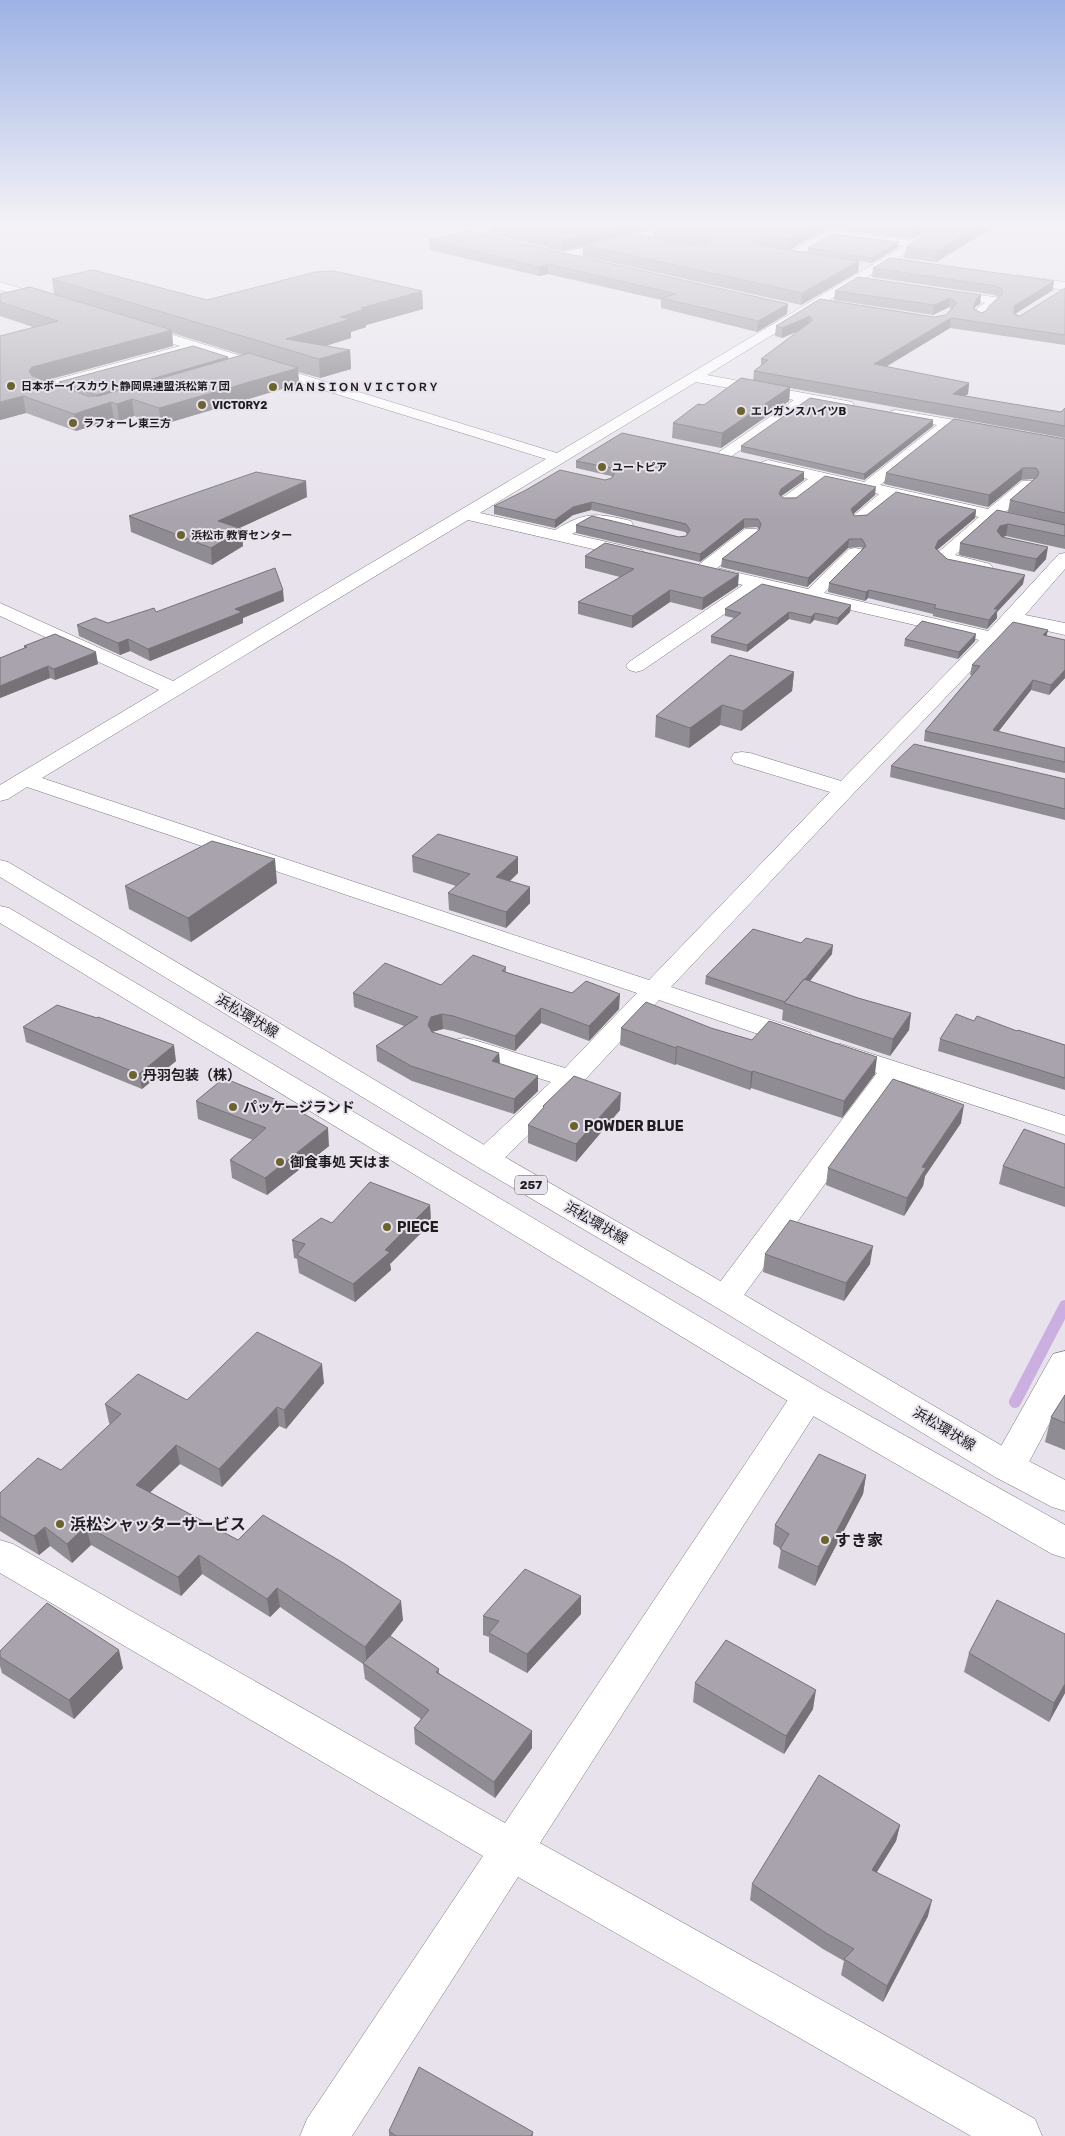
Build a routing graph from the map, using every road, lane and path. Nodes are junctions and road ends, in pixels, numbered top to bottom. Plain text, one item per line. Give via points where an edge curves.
1 (784, 322) edge
2 (127, 325) edge
3 (194, 346) junction
4 (250, 363) junction
5 (223, 371) edge
6 (693, 377) junction
7 (806, 398) junction
8 (77, 402) edge
9 (863, 408) edge
10 (882, 411) edge
11 (949, 423) junction
12 (606, 429) junction
13 (997, 432) edge
14 (633, 435) edge
15 (706, 451) edge
16 (724, 455) junction
17 (550, 462) junction
18 (569, 473) edge
19 (821, 477) junction
20 (1028, 484) edge
21 (867, 487) junction
22 (892, 492) junction
23 (788, 501) edge
24 (464, 514) junction
25 (991, 514) junction
26 (859, 518) edge
27 (1057, 525) edge
28 (643, 529) edge
29 (751, 533) dead end
30 (557, 536) junction
31 (855, 554) edge
32 (1059, 555) edge
33 (649, 557) edge
34 (685, 566) edge
35 (703, 570) junction
36 (998, 571) edge
37 (758, 583) junction
38 (812, 595) junction
39 (0, 609) edge
40 (1012, 618) junction
41 (1065, 629) edge
42 (993, 638) junction
43 (636, 666) dead end
44 (174, 689) junction
45 (742, 758) dead end
46 (24, 779) junction
47 (845, 789) junction
48 (0, 794) edge
49 (0, 867) edge
50 (0, 913) edge
51 (655, 990) junction
52 (443, 1039) edge
53 (894, 1070) junction
54 (570, 1079) junction
55 (1065, 1126) edge
56 (486, 1159) junction
57 (725, 1298) junction
58 (1065, 1364) edge
59 (808, 1397) junction
60 (1008, 1467) junction
61 (1065, 1497) edge
62 (1065, 1543) edge
63 (0, 1555) edge
64 (512, 1850) junction
65 (324, 2136) edge
66 (1018, 2136) edge

1 - 6 main road
2 - 3 main road
3 - 4 main road
3 - 8 main road via 40,388
4 - 5 main road
4 - 17 main road
6 - 7 main road
6 - 12 main road
7 - 9 main road
7 - 16 main road
10 - 11 main road
11 - 13 main road
11 - 21 main road
12 - 14 main road
12 - 17 main road
15 - 16 main road
16 - 19 main road
17 - 18 main road
17 - 24 main road
19 - 21 main road
19 - 23 main road
20 - 25 main road
21 - 22 main road
22 - 25 main road
22 - 26 main road
24 - 30 main road
24 - 44 main road
25 - 27 main road
25 - 36 main road via 944,555 952,561
28 - 30 main road via 591,518
29 - 35 main road
30 - 33 main road
31 - 38 main road
32 - 40 main road via 1035,579
34 - 35 main road
35 - 37 main road
37 - 38 main road
37 - 43 main road
38 - 42 main road
39 - 44 main road
40 - 41 main road
40 - 42 main road
42 - 47 main road via 901,744
44 - 46 main road
45 - 47 main road
46 - 48 main road
46 - 51 main road
47 - 51 main road
49 - 56 main road, 浜松環状線 / 257
50 - 59 main road
51 - 53 main road
51 - 54 main road
52 - 54 main road
53 - 55 main road
53 - 57 main road
54 - 56 main road
56 - 57 main road, 浜松環状線 / 257
57 - 60 main road, 浜松環状線 / 257
58 - 60 main road
59 - 62 main road
59 - 64 main road
60 - 61 main road, 浜松環状線 / 257
63 - 64 main road
64 - 65 main road
64 - 66 main road

